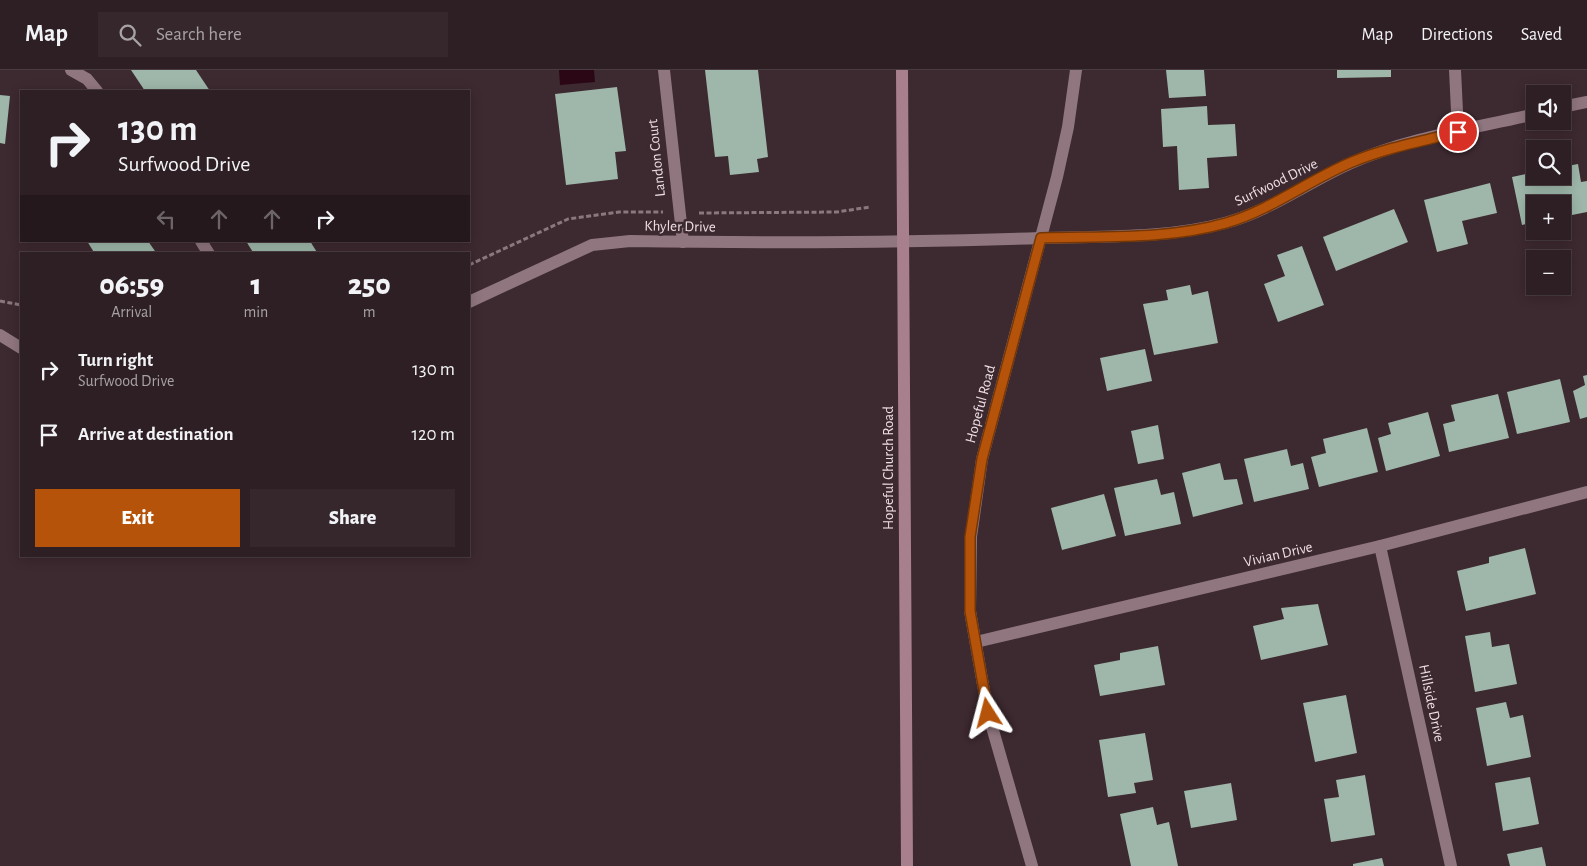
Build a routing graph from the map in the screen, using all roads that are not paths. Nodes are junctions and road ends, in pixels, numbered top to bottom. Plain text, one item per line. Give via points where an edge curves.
1 (71, 70) edge
2 (664, 70) edge
3 (902, 70) edge
4 (1076, 70) edge
5 (1455, 70) edge
6 (96, 90) edge
7 (1587, 102) edge
8 (1571, 105) edge
9 (1526, 116) edge
10 (1458, 132) junction
11 (1041, 238) junction
12 (682, 242) junction
13 (903, 243) junction
14 (470, 302) edge
15 (0, 335) edge
16 (20, 347) edge
17 (1587, 492) edge
18 (1380, 546) junction
19 (976, 642) junction
20 (907, 866) edge
21 (1032, 866) edge
22 (1451, 866) edge

1 - 6 street via 87,79
2 - 12 street, Landon Court
3 - 13 main road, Hopeful Church Road
4 - 11 street, Hopeful Road via 1066,135
5 - 10 street
7 - 8 street
9 - 10 street, Surfwood Drive
10 - 11 street, Surfwood Drive via 1352,162 1272,204 1226,223 1152,234
11 - 13 street, Surfwood Drive
11 - 19 street, Hopeful Road via 982,459 975,499 969,575 970,611
12 - 13 street, Khyler Drive
12 - 14 street, Khyler Drive via 630,241 592,245
13 - 20 main road, Hopeful Church Road
15 - 16 street
17 - 18 street, Vivian Drive
18 - 19 street, Vivian Drive
18 - 22 street, Hillside Drive
19 - 21 street, Hopeful Road via 988,713

